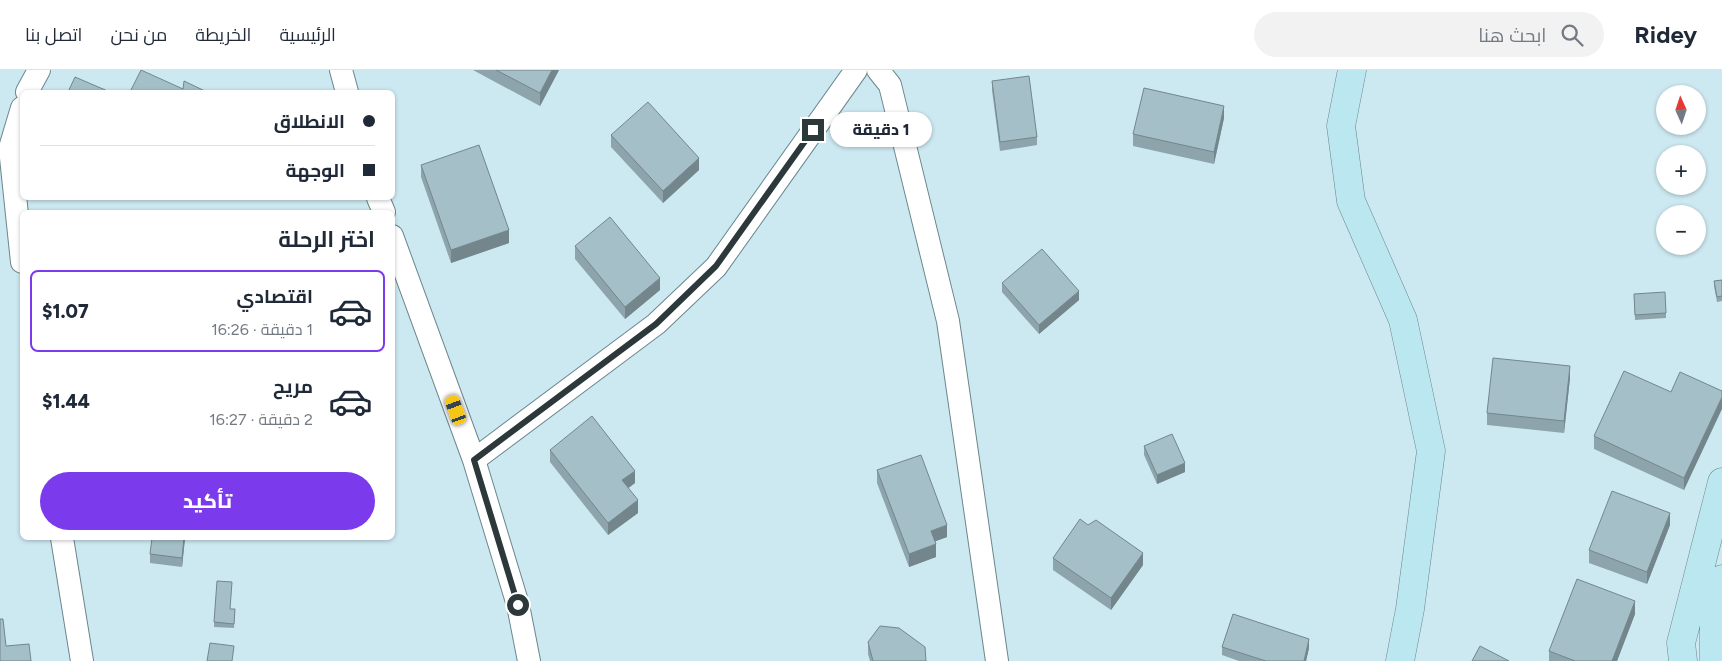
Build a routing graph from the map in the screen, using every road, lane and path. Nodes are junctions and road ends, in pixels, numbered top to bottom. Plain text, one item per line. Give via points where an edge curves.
1 (40, 70) edge
2 (341, 70) edge
3 (856, 70) edge
4 (878, 70) edge
5 (1352, 70) edge
6 (28, 90) edge
7 (346, 90) edge
8 (20, 115) edge
9 (20, 243) edge
10 (395, 244) edge
11 (474, 460) junction
12 (1722, 482) edge
13 (62, 540) edge
14 (1722, 579) edge
15 (82, 661) edge
16 (530, 661) edge
17 (997, 661) edge
18 (1400, 661) edge
19 (1683, 661) edge
20 (1714, 661) edge

1 - 6 street
2 - 7 street
3 - 11 street via 716,266 656,324
4 - 17 street via 890,85 948,321
5 - 18 street via 1341,126 1352,201 1404,320 1431,452
8 - 9 street via 10,148
10 - 11 street
11 - 16 street via 518,605
12 - 19 street via 1681,644
13 - 15 street
14 - 20 street via 1714,605

